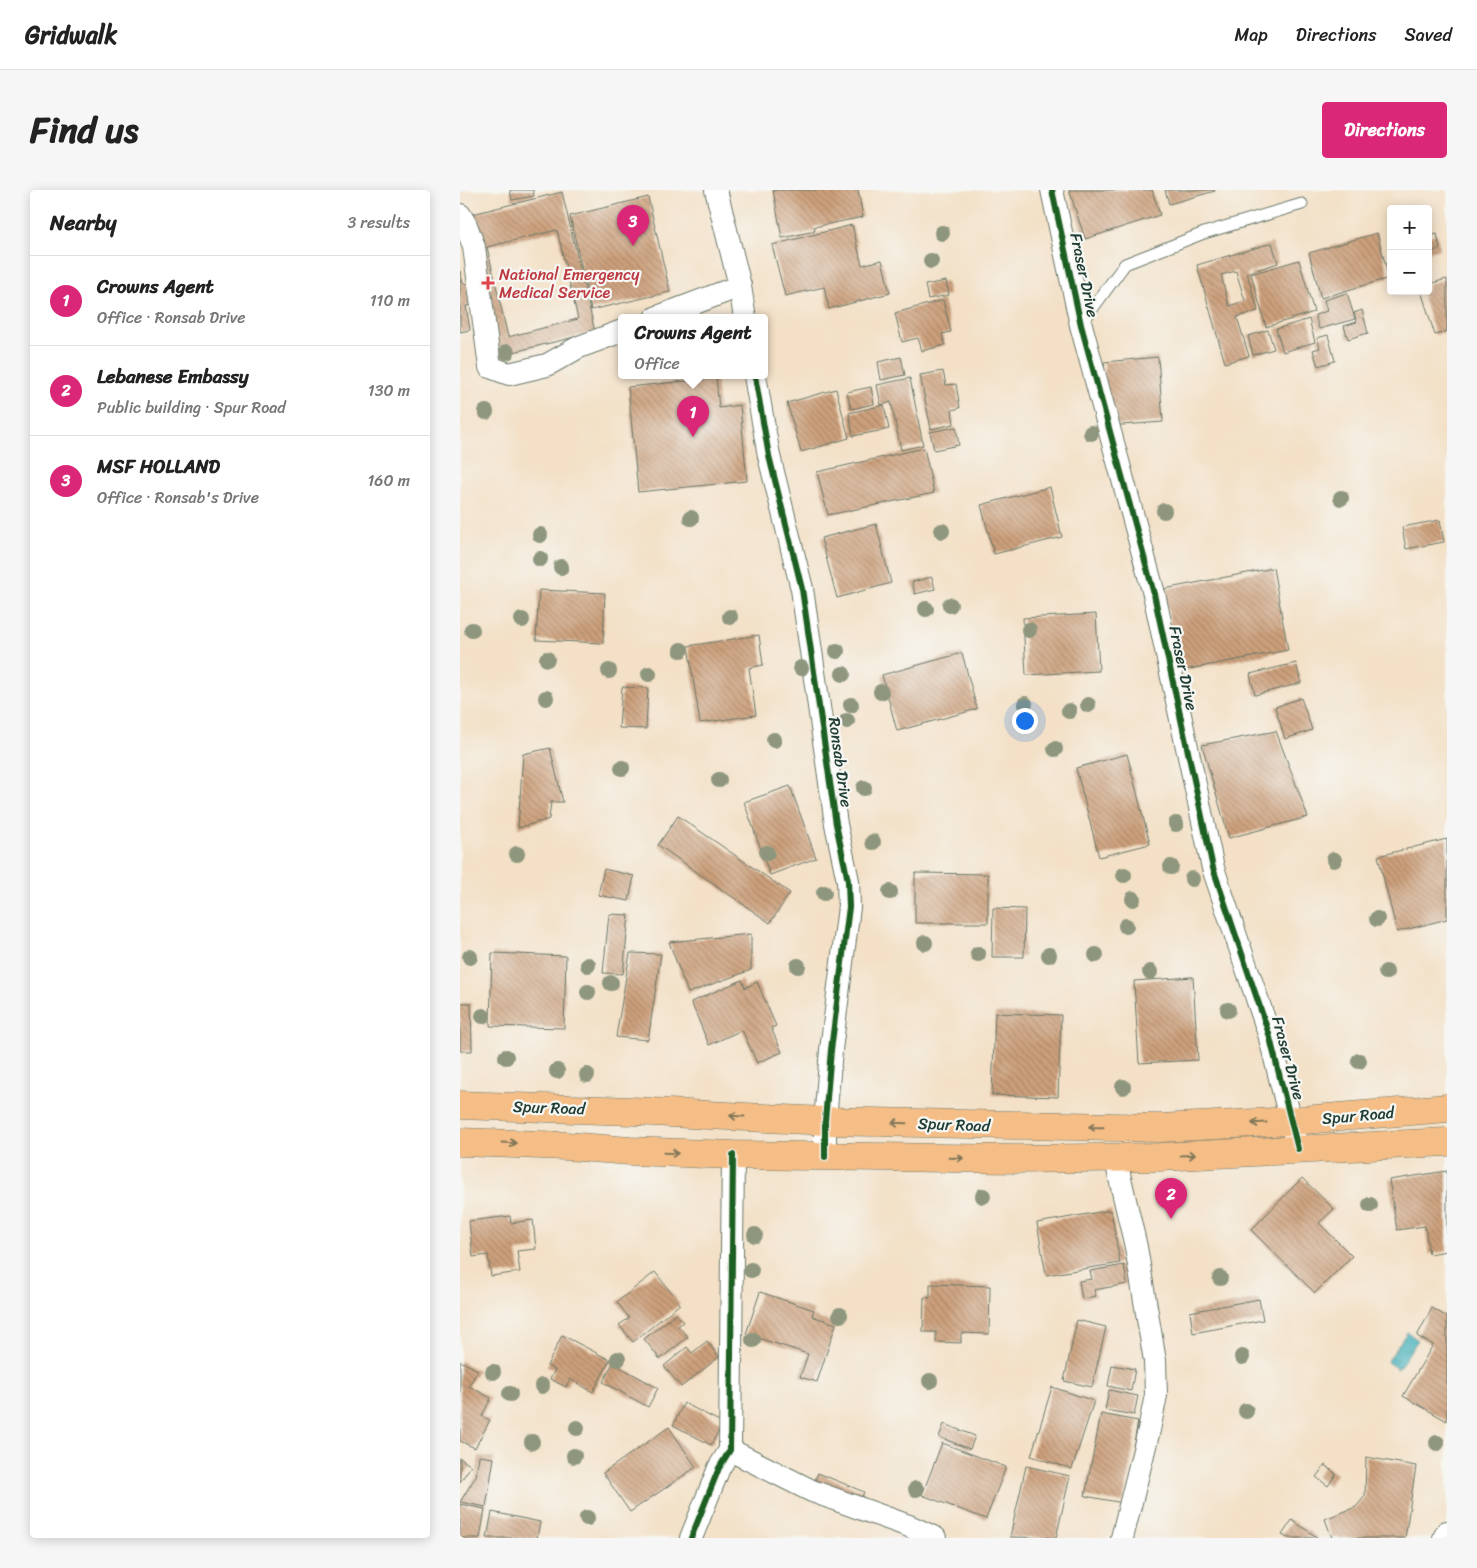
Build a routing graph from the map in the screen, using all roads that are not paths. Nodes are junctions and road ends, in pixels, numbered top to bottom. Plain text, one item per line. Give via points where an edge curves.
1 (716, 190) edge
2 (1052, 190) edge
3 (1302, 204) dead end
4 (460, 215) edge
5 (740, 286) junction
6 (666, 314) edge
7 (744, 314) edge
8 (1080, 324) junction
9 (618, 332) edge
10 (756, 379) edge
11 (460, 1105) edge
12 (1447, 1108) edge
13 (632, 1111) junction
14 (825, 1121) junction
15 (1291, 1121) junction
16 (1160, 1128) junction
17 (460, 1142) edge
18 (1447, 1142) edge
19 (1298, 1149) junction
20 (630, 1152) junction
21 (733, 1154) junction
22 (825, 1157) junction
23 (1115, 1157) junction
24 (1160, 1157) junction
25 (730, 1450) junction
26 (1447, 1532) edge
27 (691, 1538) edge
28 (935, 1538) edge
29 (1122, 1538) edge
30 (1444, 1538) edge

1 - 5 street
2 - 8 street, Fraser Drive
3 - 8 lane via 1204,234 1125,264
4 - 9 street via 474,247 490,366 510,374 547,366 579,347
5 - 6 street
5 - 7 street
8 - 15 street, Fraser Drive via 1154,594 1213,868 1270,1034
10 - 14 street, Ronsab Drive via 769,456 802,589 836,824 848,881 849,907 830,1050
11 - 13 main road, Spur Road
12 - 15 main road, Spur Road
14 -> 13 main road, Spur Road
13 - 20 main road
16 -> 14 main road, Spur Road
14 - 22 street, Ronsab Drive
15 -> 16 main road, Spur Road
15 - 19 street, Fraser Drive
16 - 24 main road
17 -> 20 main road, Spur Road
18 - 19 main road, Spur Road
24 -> 19 main road, Spur Road
20 -> 21 main road, Spur Road
21 - 22 main road, Spur Road
21 - 25 street
22 -> 23 main road, Spur Road
23 - 24 main road, Spur Road
23 - 29 street via 1136,1247 1155,1361 1156,1395
25 - 27 street via 719,1468
25 - 28 street via 812,1491
26 - 30 street

